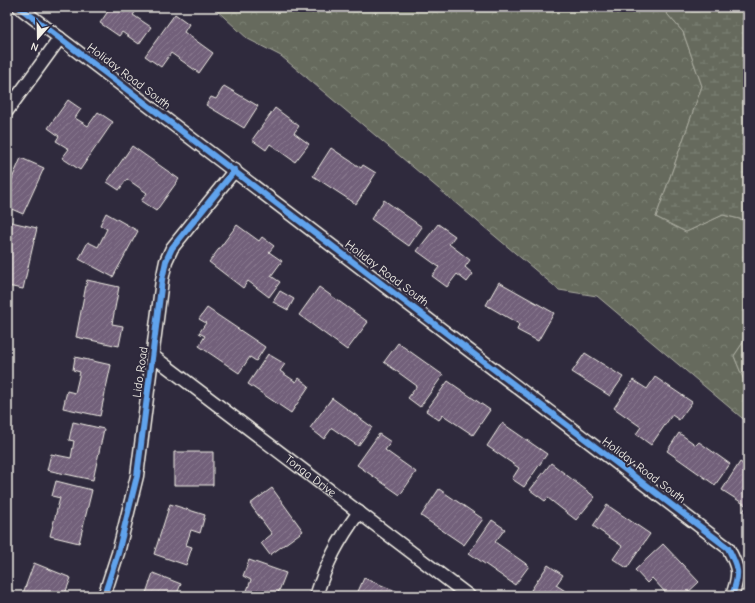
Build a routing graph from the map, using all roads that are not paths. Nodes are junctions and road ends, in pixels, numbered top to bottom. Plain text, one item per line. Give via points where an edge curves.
1 (19, 7) edge
2 (60, 38) junction
3 (7, 111) edge
4 (234, 170) junction
5 (153, 356) junction
6 (359, 512) junction
7 (104, 596) edge
8 (316, 596) edge
9 (469, 596) edge
10 (732, 596) edge

1 - 2 street, Holiday Road South
2 - 3 street
2 - 4 street, Holiday Road South
4 - 5 street, Lido Road via 172,248 166,261
4 - 10 street, Holiday Road South via 728,548 738,570
5 - 6 street, Tonga Drive
5 - 7 street, Lido Road via 137,476 118,553
6 - 8 street via 330,558
6 - 9 street, Tonga Drive

